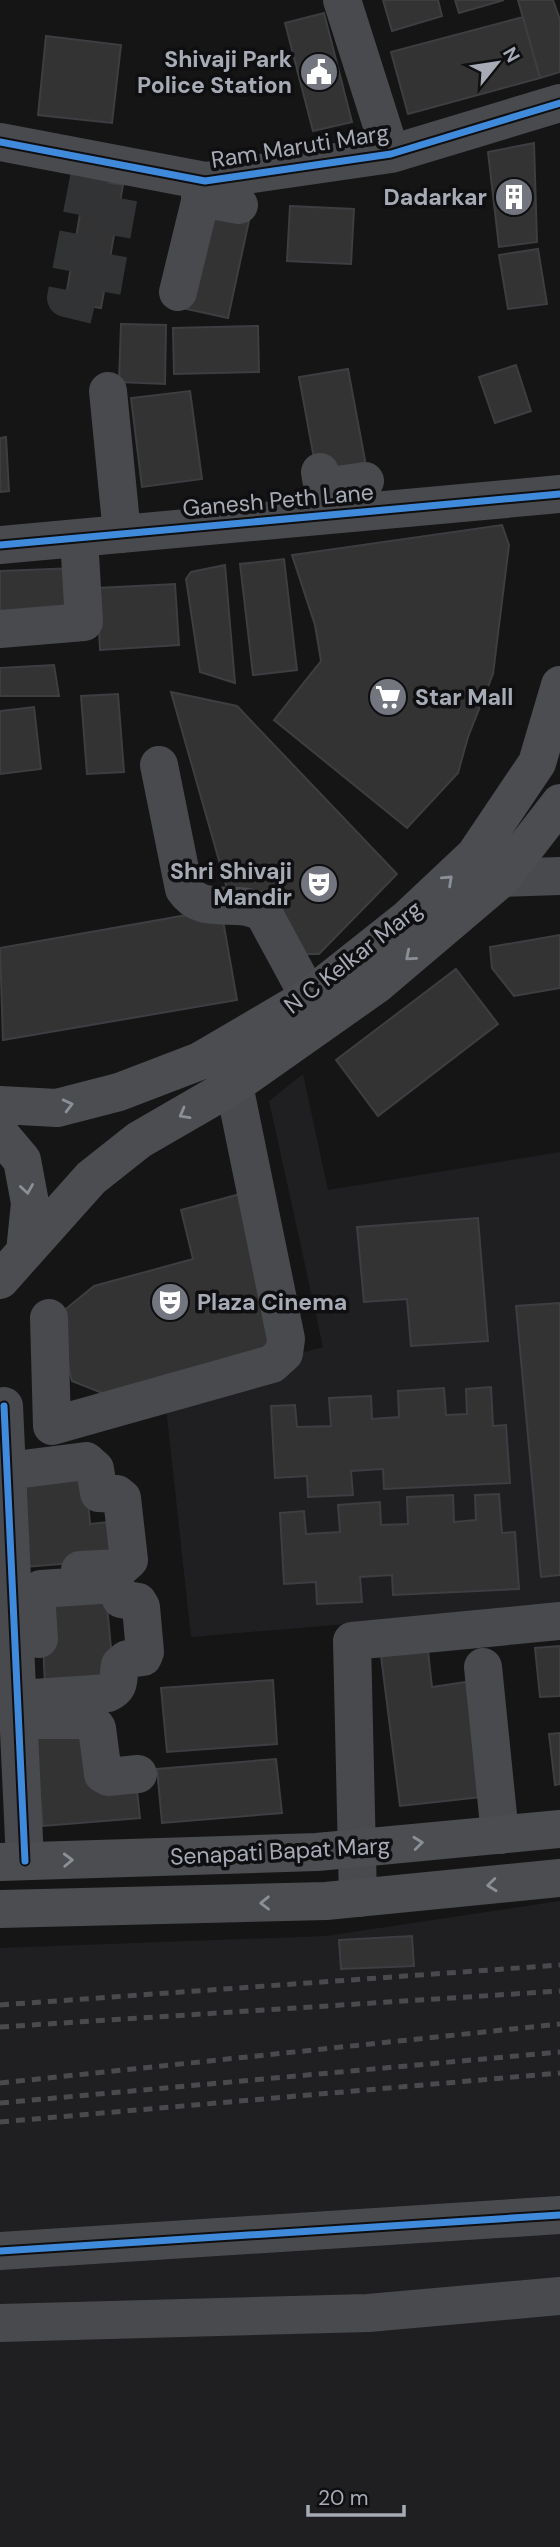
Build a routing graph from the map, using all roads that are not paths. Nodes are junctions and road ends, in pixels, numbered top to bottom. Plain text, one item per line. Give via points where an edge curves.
1 (342, 0) edge
2 (560, 103) edge
3 (0, 142) edge
4 (391, 154) junction
5 (202, 189) junction
6 (239, 205) dead end
7 (178, 292) dead end
8 (108, 391) dead end
9 (560, 494) edge
10 (122, 534) junction
11 (79, 538) junction
12 (0, 545) edge
13 (0, 629) edge
14 (0, 652) edge
15 (56, 652) dead end
16 (560, 685) edge
17 (159, 765) dead end
18 (560, 803) edge
19 (560, 876) edge
20 (502, 878) junction
21 (309, 997) junction
22 (234, 1085) junction
23 (0, 1105) edge
24 (0, 1134) edge
25 (25, 1252) junction
26 (0, 1280) edge
27 (49, 1318) dead end
28 (52, 1426) junction
29 (5, 1438) junction
30 (37, 1573) dead end
31 (560, 1621) edge
32 (8, 1656) edge
33 (483, 1667) dead end
34 (27, 1706) junction
35 (11, 1758) edge
36 (138, 1774) dead end
37 (560, 1829) edge
38 (500, 1835) junction
39 (358, 1849) junction
40 (13, 1861) edge
41 (560, 1878) edge
42 (358, 1898) junction
43 (0, 1909) edge
44 (560, 2215) edge
45 (0, 2251) edge
46 (560, 2296) edge
47 (0, 2323) edge

1 - 4 street, Ram Maruti Marg
2 - 4 street, Ram Maruti Marg
3 - 5 street, Ram Maruti Marg via 107,172
4 - 5 street, Ram Maruti Marg
5 - 6 street
5 - 7 street
8 - 10 street
9 - 10 street, Ganesh Peth Lane via 341,496
10 - 11 street, Ganesh Peth Lane
11 - 12 street, Ganesh Peth Lane
11 - 13 street via 84,622
14 - 15 street
21 -> 16 main road, N C Kelkar Marg via 406,920 475,855 537,763
17 - 21 street via 184,889 191,900 202,905 252,905 264,914
18 - 20 main road, N C Kelkar Marg
19 - 20 street
20 -> 22 main road, N C Kelkar Marg via 376,985
23 -> 21 main road, N C Kelkar Marg via 57,1108 119,1092 200,1061
22 -> 25 main road, N C Kelkar Marg via 139,1140 91,1178
22 - 28 street via 286,1339 284,1353 272,1364
24 -> 25 main road via 22,1160 30,1203
25 - 26 main road, N C Kelkar Marg
27 - 28 street
28 - 29 street
29 - 30 street via 86,1461 95,1469 99,1493 122,1498 129,1560 125,1565
29 - 32 street
31 - 39 street via 352,1642
32 - 34 street
33 - 38 street
34 - 35 street
34 - 36 street via 90,1720 97,1728 103,1774
35 - 40 street
37 - 38 main road, Senapati Bapat Marg
39 -> 38 main road, Senapati Bapat Marg
40 -> 39 main road, Senapati Bapat Marg
39 - 42 street
41 -> 42 main road
42 -> 43 main road
44 - 45 street
46 - 47 street via 368,2313

